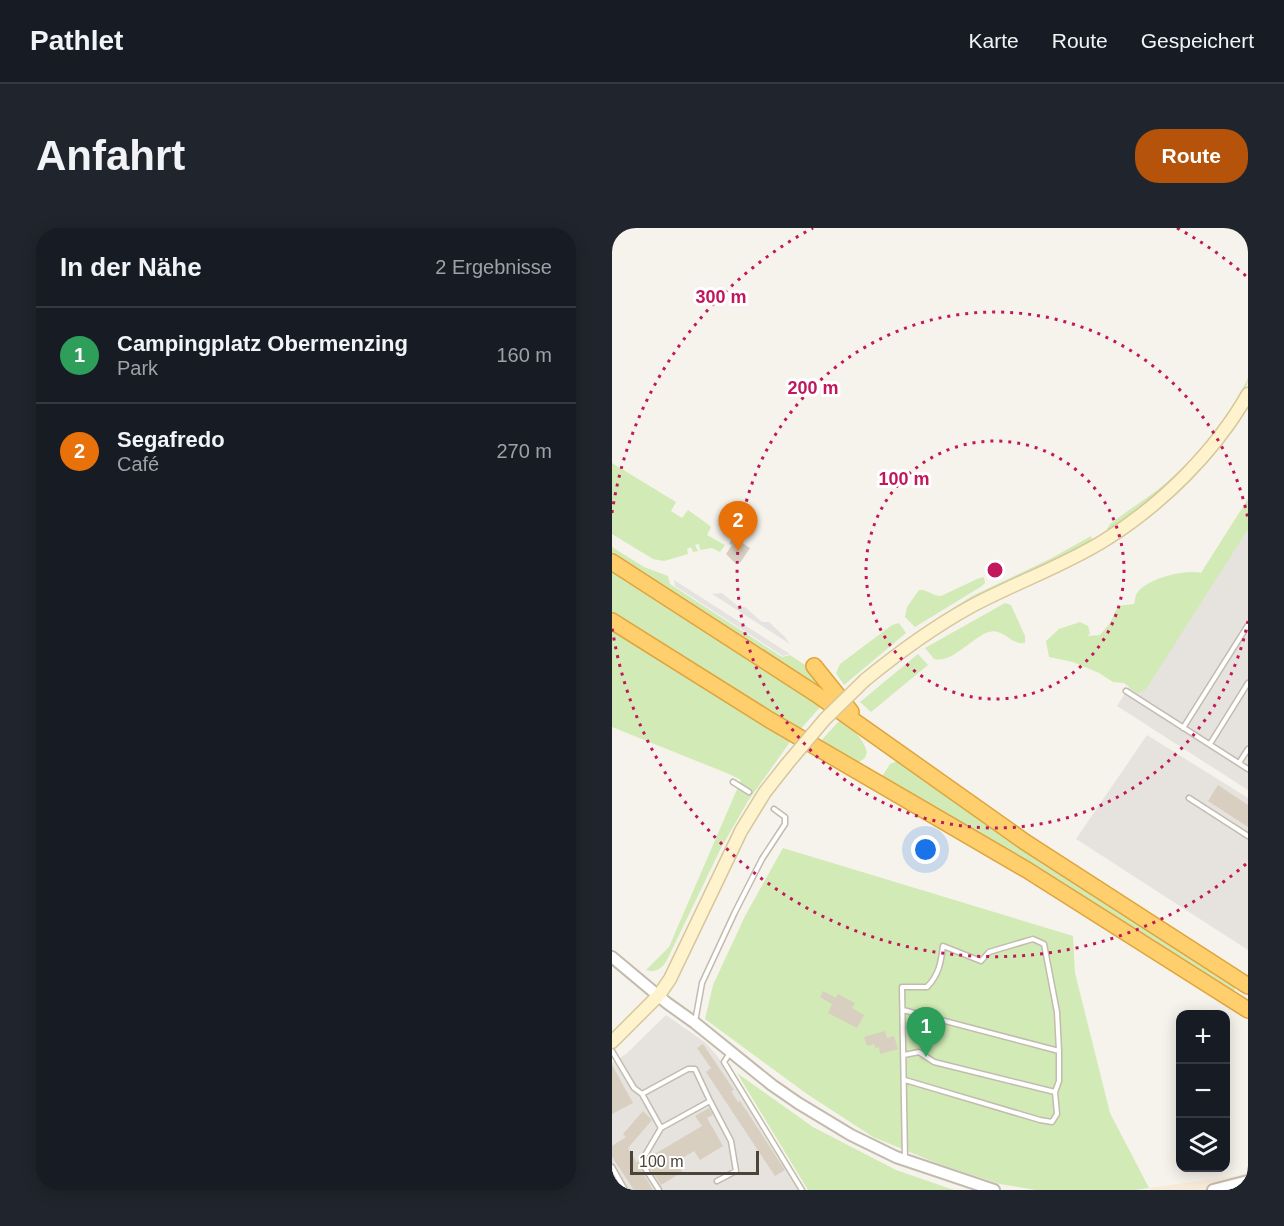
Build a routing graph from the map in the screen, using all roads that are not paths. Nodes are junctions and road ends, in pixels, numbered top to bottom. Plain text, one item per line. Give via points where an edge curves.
1 (1248, 394) edge
2 (612, 562) edge
3 (612, 621) edge
4 (1248, 625) edge
5 (814, 666) dead end
6 (1248, 683) edge
7 (1126, 691) dead end
8 (864, 728) junction
9 (1183, 728) junction
10 (1210, 744) junction
11 (1248, 749) edge
12 (1239, 763) junction
13 (1248, 769) edge
14 (733, 782) dead end
15 (749, 792) dead end
16 (1188, 798) dead end
17 (774, 809) dead end
18 (1248, 836) edge
19 (612, 957) edge
20 (1248, 986) edge
21 (659, 995) junction
22 (903, 1010) junction
23 (1248, 1010) edge
24 (695, 1023) junction
25 (612, 1042) edge
26 (612, 1051) edge
27 (1059, 1051) junction
28 (731, 1052) junction
29 (904, 1055) junction
30 (905, 1080) junction
31 (1054, 1092) junction
32 (642, 1094) junction
33 (710, 1101) junction
34 (661, 1128) junction
35 (905, 1159) junction
36 (612, 1167) edge
37 (717, 1181) dead end
38 (1248, 1181) edge
39 (626, 1190) edge
40 (659, 1190) edge
41 (802, 1190) edge
42 (994, 1190) edge
43 (1213, 1190) edge

1 - 21 main road, bridge via 1191,469 1126,526 1072,558 970,607 897,653 825,719 765,792 741,831
2 - 8 highway
3 - 23 highway via 768,719 1027,870
4 - 9 lane
5 - 8 highway
6 - 10 lane
7 - 9 lane
8 - 20 highway via 1024,842
9 - 10 lane
10 - 12 lane
11 - 12 lane
12 - 13 lane
14 - 15 lane
16 - 18 lane
17 - 24 lane via 784,816 785,824 762,859 702,983
19 - 21 street
21 - 24 street
21 - 25 main road
22 - 27 lane
22 - 27 lane via 902,987 927,987 940,968 943,946 981,961 989,952 1034,939 1044,944 1057,1012
22 - 29 lane
24 - 28 street
26 - 32 lane via 634,1088
27 - 31 lane via 1059,1080
28 - 35 street via 798,1103 851,1135
28 - 41 lane via 724,1062
29 - 30 lane
29 - 31 lane via 919,1052 934,1062
30 - 31 lane via 1052,1122 1057,1114
30 - 35 lane
32 - 33 lane via 695,1069
32 - 34 lane
33 - 34 lane
33 - 37 lane via 732,1141 736,1171
34 - 40 lane via 641,1162
35 - 42 street
36 - 39 lane
38 - 43 street

